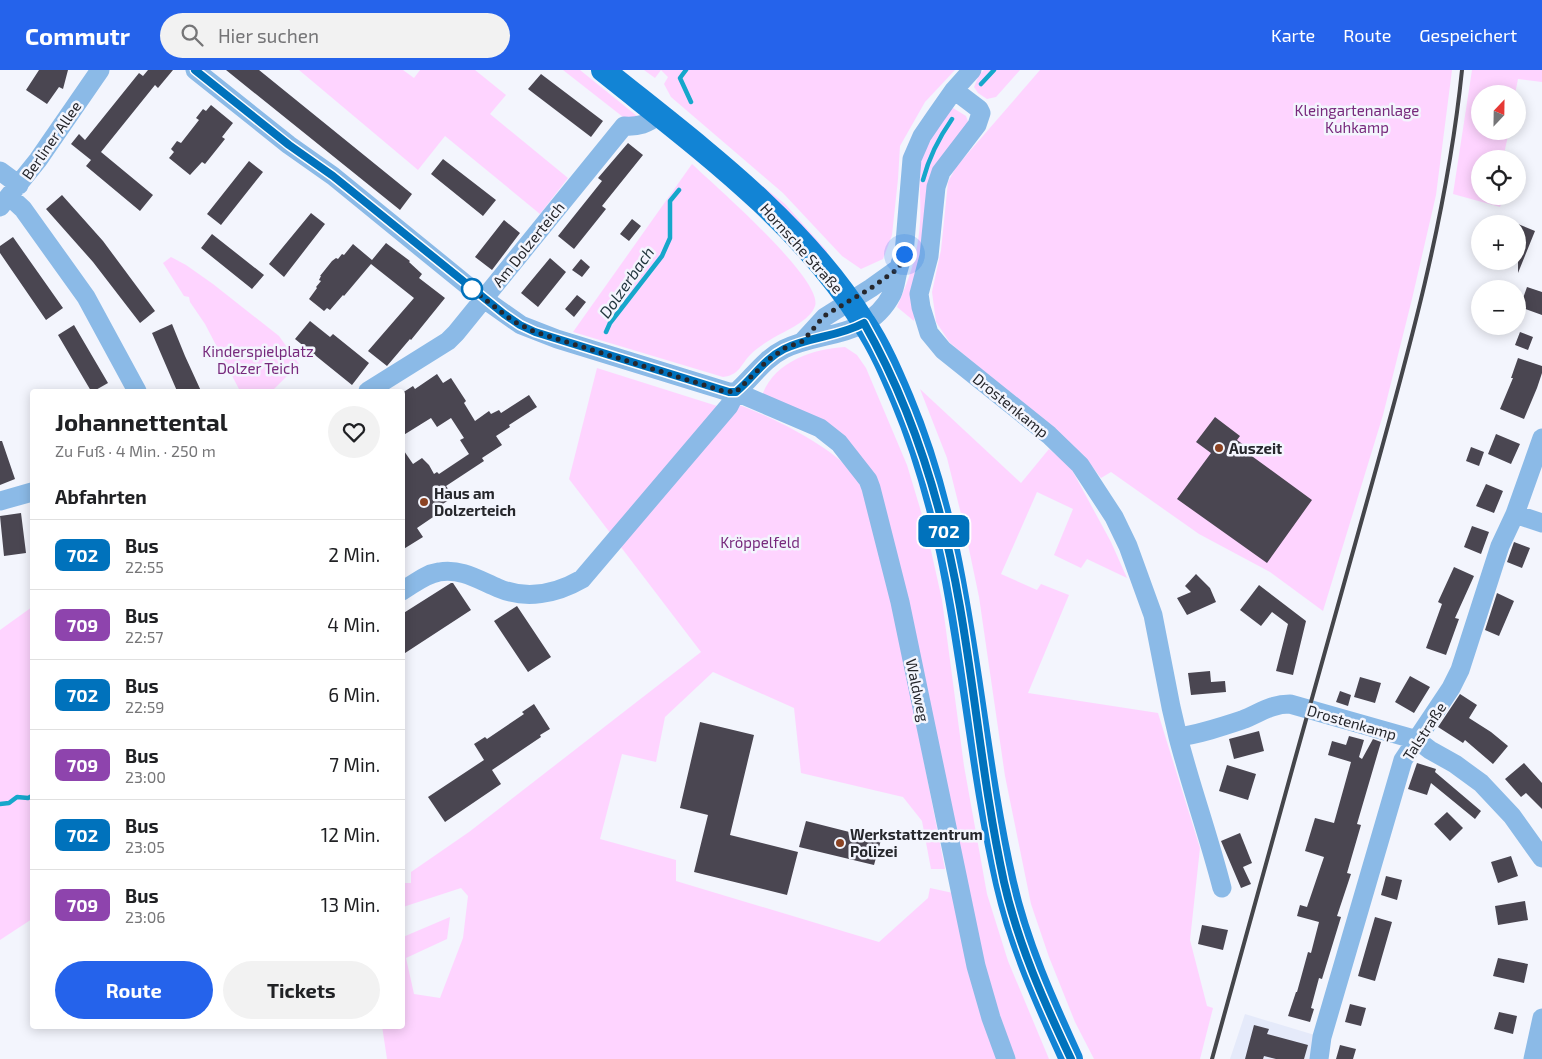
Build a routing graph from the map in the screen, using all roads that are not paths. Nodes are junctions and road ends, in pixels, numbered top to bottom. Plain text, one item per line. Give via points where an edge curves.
1 (100, 70) edge
2 (195, 70) edge
3 (603, 70) edge
4 (972, 70) edge
5 (954, 90) junction
6 (659, 114) junction
7 (0, 171) edge
8 (9, 197) edge
9 (899, 268) junction
10 (484, 299) junction
11 (850, 301) junction
12 (864, 323) junction
13 (803, 341) junction
14 (136, 389) edge
15 (371, 389) edge
16 (736, 392) junction
17 (1542, 438) edge
18 (30, 493) edge
19 (0, 501) edge
20 (1514, 514) junction
21 (1542, 523) edge
22 (405, 590) edge
23 (1178, 737) junction
24 (1417, 740) junction
25 (1542, 858) edge
26 (1222, 888) dead end
27 (1542, 1018) edge
28 (1006, 1059) edge
29 (1071, 1059) edge
30 (1319, 1059) edge
31 (1533, 1059) edge

1 - 8 street, Berliner Allee
2 - 10 street, Waldweg via 333,176
3 - 6 main road, Hornsche Straße
4 - 5 street
5 - 9 street via 922,136 912,159 904,254
5 - 23 street, Drostenkamp via 981,113 976,126 941,172 936,186 929,256 919,294 929,333 943,350 1049,435 1080,466 1114,517 1153,615
6 - 10 street, Am Dolzerteich via 638,126 624,126
6 - 11 main road, Hornsche Straße via 774,214
7 - 8 street
8 - 14 street via 23,210 86,297
9 - 11 street
9 - 12 street via 894,292 884,308
10 - 15 street, Am Dolzerteich via 451,338
10 - 16 street, Waldweg via 513,321 535,332 723,391
11 - 12 main road, Hornsche Straße
11 - 13 street via 824,316
12 - 13 street via 850,331
12 - 29 main road, Hornsche Straße via 890,371 928,471 960,606 1005,883 1026,954
13 - 16 street via 772,356
16 - 22 street via 729,406 582,579 545,594 511,593 454,571 424,576
16 - 28 street, Waldweg via 820,428 839,443 868,480 900,602 976,966
17 - 20 street, Talstraße
18 - 19 street
20 - 21 street
20 - 24 street, Talstraße via 1500,546 1460,670 1452,688
23 - 24 street, Drostenkamp via 1212,730 1278,704 1290,704
23 - 26 street, Drostenkamp
24 - 25 street, Drostenkamp via 1482,783 1512,816
24 - 30 street, Talstraße via 1404,760 1322,1037
27 - 31 street

